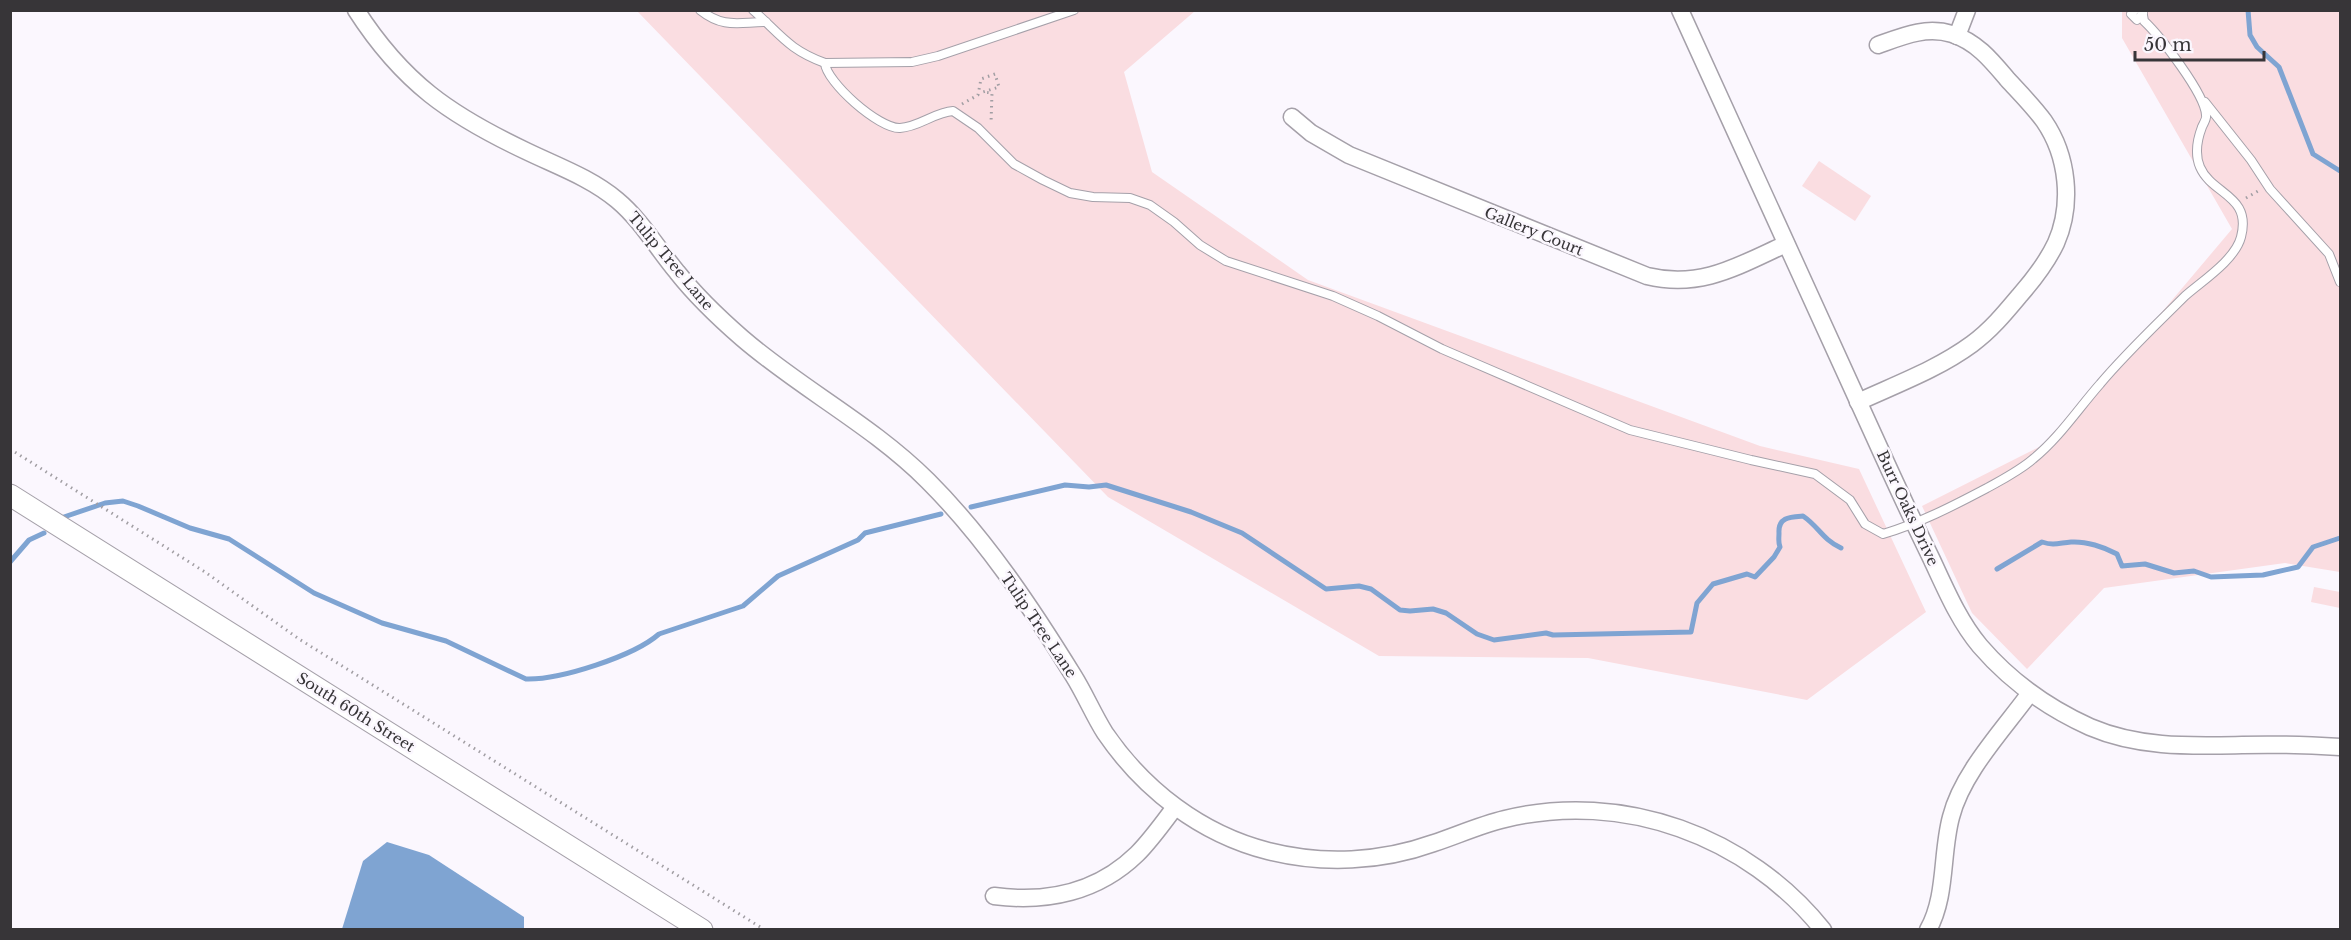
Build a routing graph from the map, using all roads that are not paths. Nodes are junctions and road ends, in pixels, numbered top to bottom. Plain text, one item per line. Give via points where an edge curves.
1 (356, 10) edge
2 (700, 10) edge
3 (753, 10) edge
4 (1074, 10) edge
5 (1680, 10) edge
6 (1967, 10) edge
7 (2140, 11) edge
8 (766, 22) junction
9 (1957, 36) junction
10 (1878, 45) dead end
11 (825, 63) junction
12 (2201, 97) junction
13 (1292, 117) dead end
14 (1786, 243) junction
15 (2340, 282) edge
16 (1858, 402) junction
17 (10, 495) edge
18 (1914, 523) junction
19 (2030, 693) junction
20 (2340, 747) edge
21 (1175, 807) junction
22 (994, 896) dead end
23 (702, 930) edge
24 (1823, 930) edge
25 (1928, 930) edge

1 - 21 street, Tulip Tree Lane via 377,42 430,96 462,119 615,198 676,271 745,341 886,443 926,478 993,555 1075,677 1124,759
2 - 8 lane via 719,22
3 - 8 lane
4 - 11 lane via 912,62
5 - 14 street, Burr Oaks Drive
6 - 9 street
7 - 12 lane
8 - 11 lane via 788,45
9 - 10 street via 1925,31
9 - 16 street via 1988,57 2044,121 2053,137 2064,171 2066,206 2062,224 2043,266 1991,328 1952,357
11 - 18 lane via 826,71 837,84 885,126 907,127 953,111 988,137 1014,164 1042,180 1070,193 1130,198 1150,205 1227,261 1333,296 1442,349 1630,430 1815,474 1850,500 1865,524 1883,534
12 - 15 lane via 2268,186 2329,254
12 - 18 lane via 2207,116 2198,142 2200,168 2236,203 2241,239 2227,259 2135,344 2050,444 2017,471
13 - 14 street, Gallery Court via 1349,155 1647,276 1685,281 1708,277
14 - 16 street, Burr Oaks Drive
16 - 18 street, Burr Oaks Drive
17 - 23 street, South 60th Street
18 - 19 street, Burr Oaks Drive via 1959,617 1994,662
19 - 20 street, Burr Oaks Drive via 2060,713 2094,728 2156,745
19 - 25 street via 1960,792 1946,838 1940,896
21 - 22 street via 1137,854 1094,884 1045,898
21 - 24 street, Tulip Tree Lane via 1236,841 1300,858 1335,860 1400,853 1509,817 1580,810 1615,812 1686,830 1720,845 1782,886

